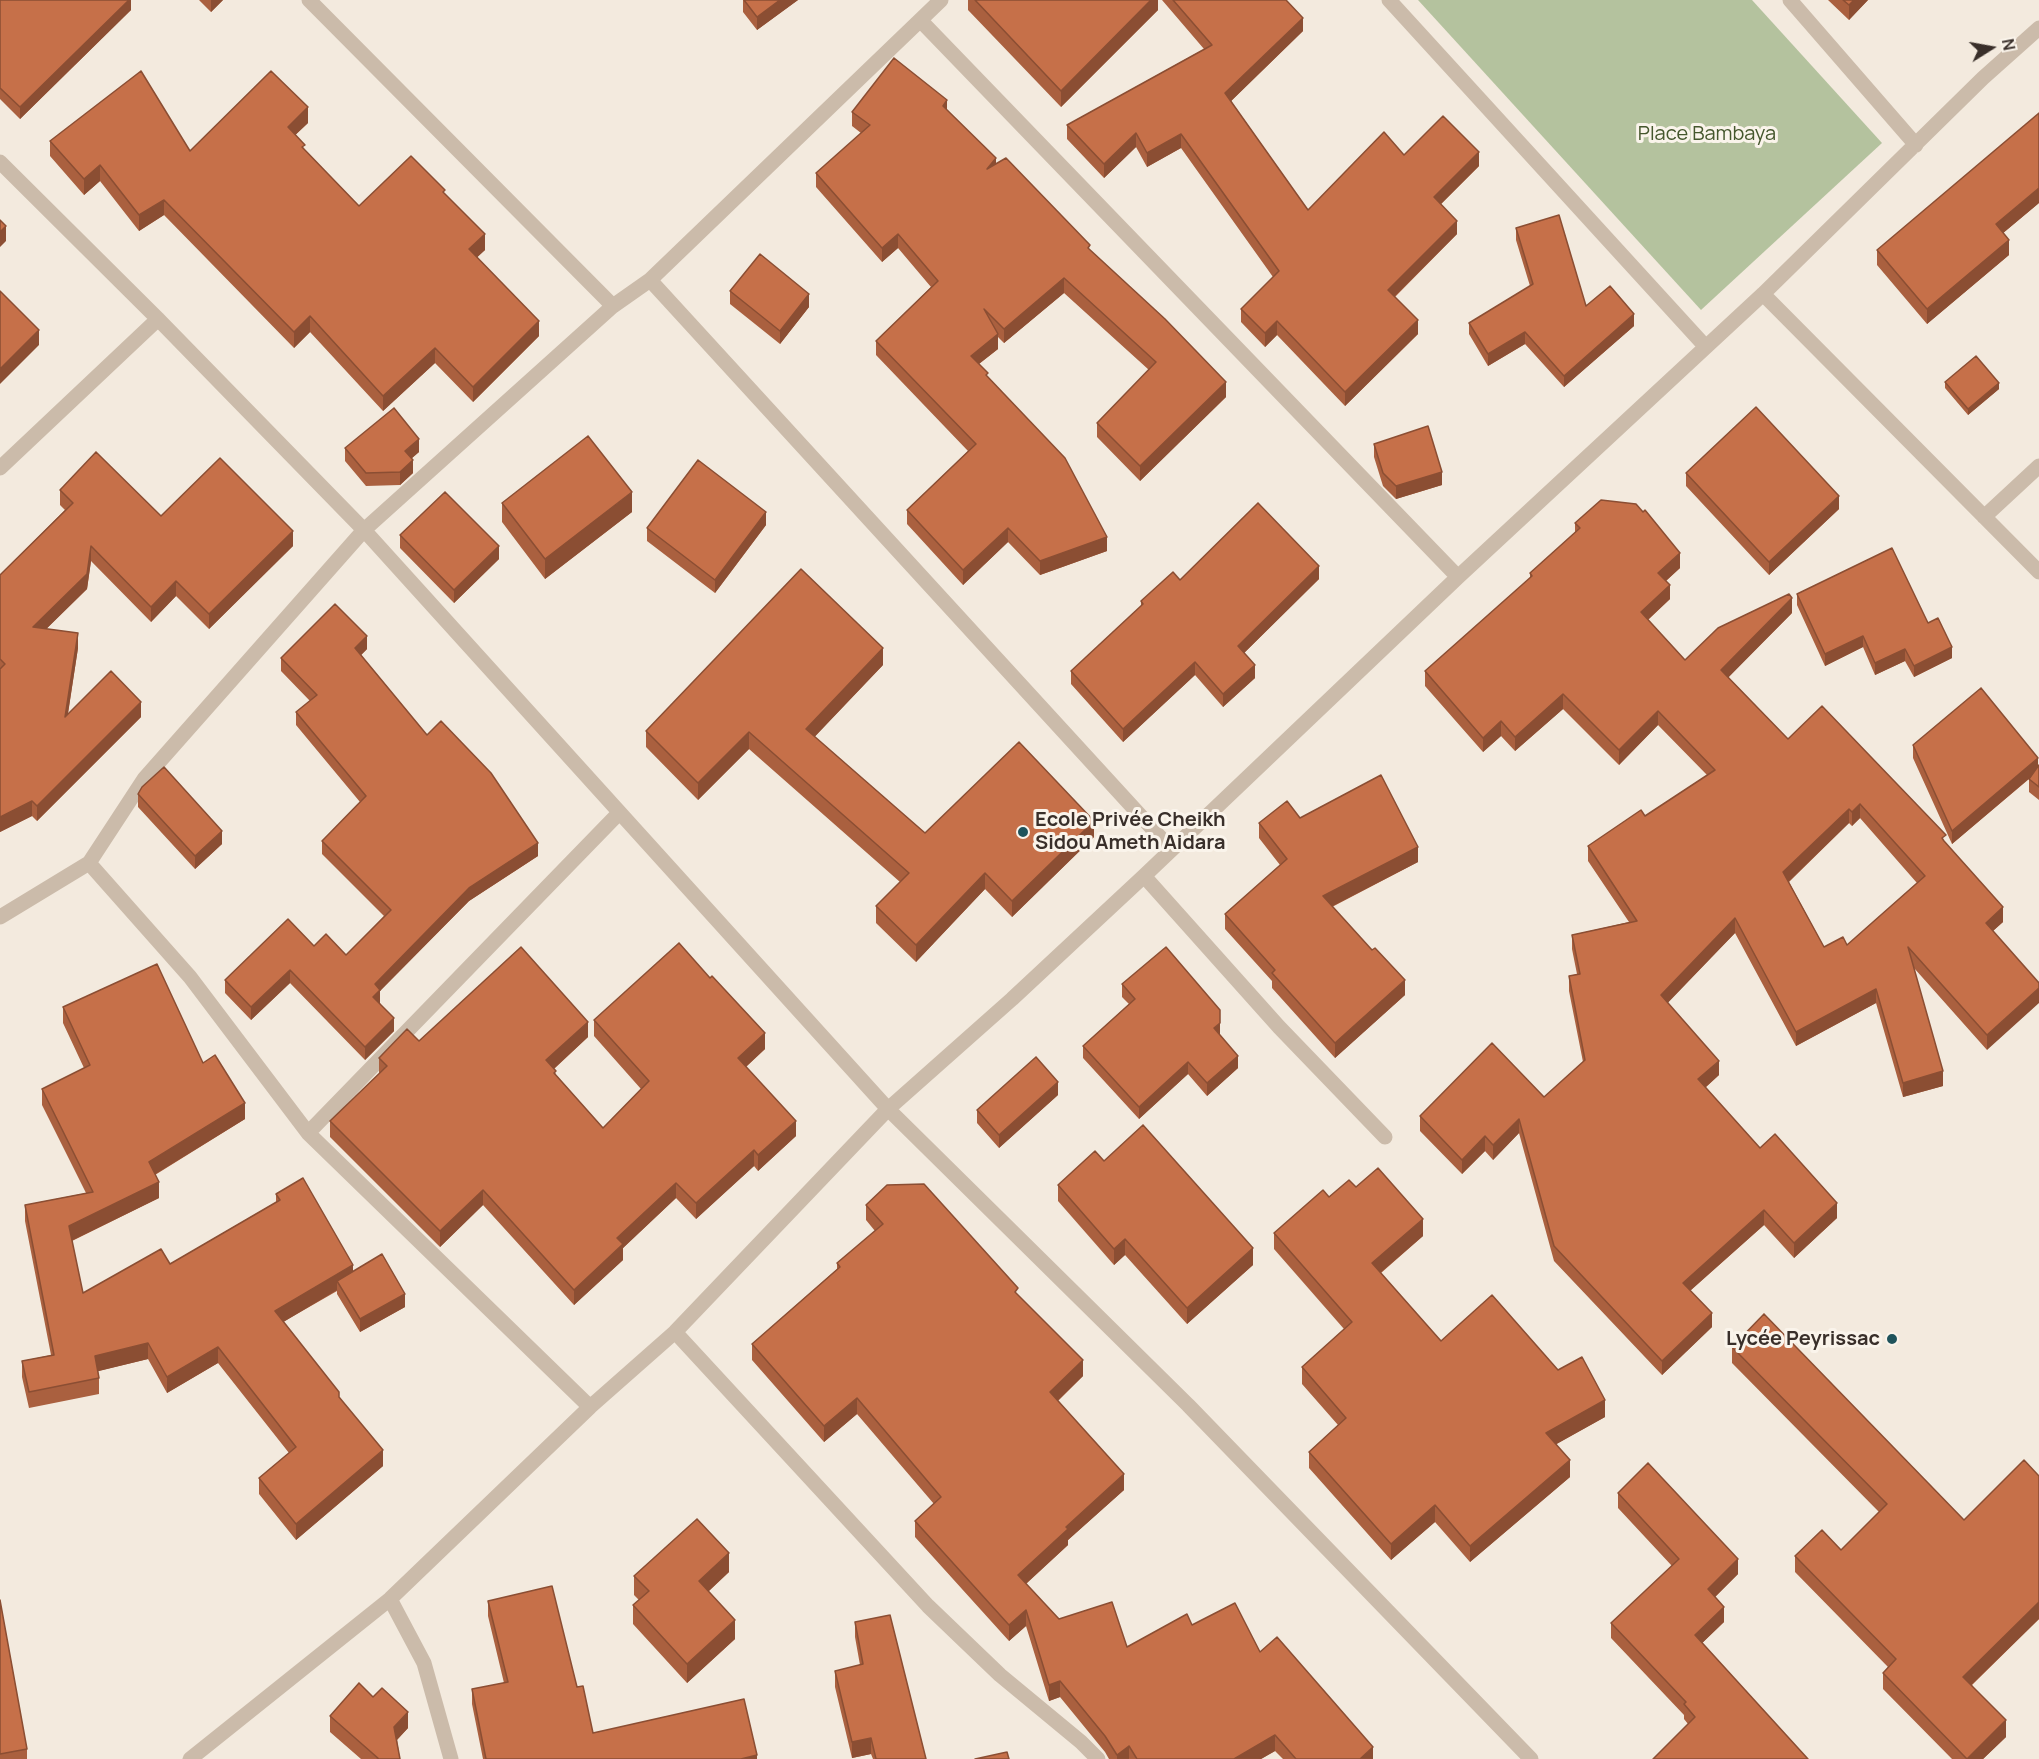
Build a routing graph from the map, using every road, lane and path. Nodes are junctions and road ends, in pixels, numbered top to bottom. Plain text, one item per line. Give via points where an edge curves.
1 (309, 0) edge
2 (941, 0) edge
3 (1389, 0) edge
4 (1790, 0) edge
5 (921, 21) junction
6 (2039, 27) edge
7 (1916, 145) junction
8 (0, 162) edge
9 (650, 280) junction
10 (1763, 294) junction
11 (613, 306) junction
12 (158, 319) junction
13 (1705, 346) junction
14 (2039, 466) edge
15 (0, 468) edge
16 (1984, 517) junction
17 (364, 530) junction
18 (2039, 572) edge
19 (1458, 577) junction
20 (619, 813) junction
21 (1171, 849) junction
22 (89, 863) junction
23 (1144, 876) junction
24 (0, 917) edge
25 (888, 1109) junction
26 (308, 1133) junction
27 (1385, 1137) dead end
28 (675, 1332) junction
29 (590, 1407) junction
30 (390, 1599) junction
31 (190, 1759) edge
32 (452, 1759) edge
33 (1098, 1759) edge
34 (1531, 1759) edge

1 - 11 street
2 - 5 street
3 - 13 street
4 - 7 street
5 - 9 street
5 - 19 street
6 - 7 street
7 - 10 street
8 - 12 street
9 - 11 street
9 - 21 street
10 - 13 street
10 - 16 street
11 - 17 street
12 - 15 street
12 - 17 street
13 - 19 street
14 - 16 street
16 - 18 street
17 - 20 street
17 - 22 street via 144,779
19 - 21 street
20 - 25 street
20 - 26 street
21 - 23 street
22 - 24 street
22 - 26 street via 190,977
23 - 25 street
23 - 27 street via 1279,1027
25 - 28 street
25 - 34 street via 1188,1405
26 - 29 street
28 - 29 street
28 - 33 street via 928,1606 1000,1675
29 - 30 street
30 - 31 street
30 - 32 street via 424,1663

